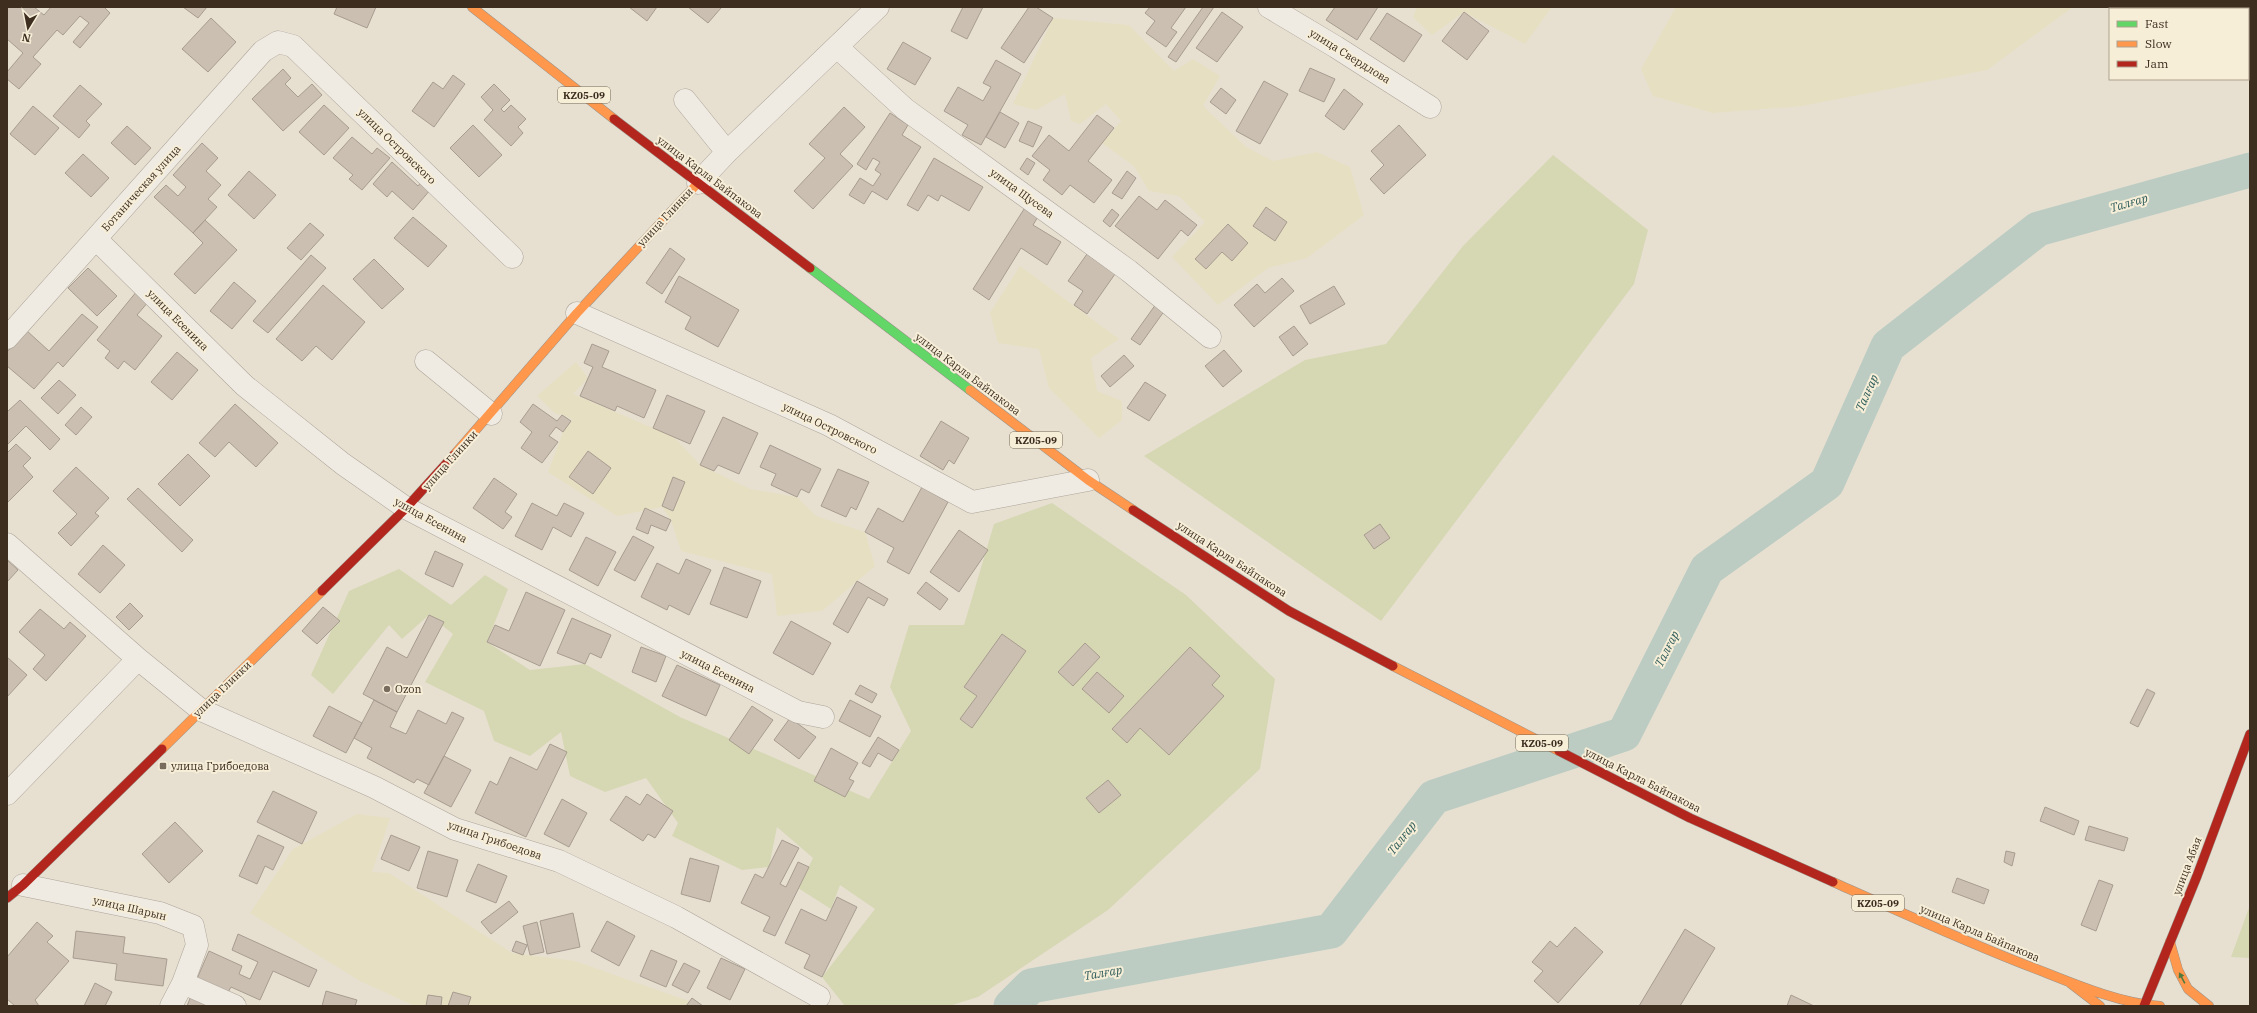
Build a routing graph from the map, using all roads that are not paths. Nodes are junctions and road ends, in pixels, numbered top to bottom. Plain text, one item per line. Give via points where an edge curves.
1 (472, 7) edge
2 (878, 7) edge
3 (1269, 7) edge
4 (278, 42) joint
5 (837, 46) junction
6 (685, 100) dead end
7 (1430, 107) dead end
8 (727, 152) junction
9 (698, 183) junction
10 (96, 239) junction
11 (512, 257) dead end
12 (577, 313) junction
13 (1210, 336) dead end
14 (7, 338) edge
15 (426, 361) dead end
16 (491, 414) junction
17 (1088, 480) junction
18 (406, 508) junction
19 (7, 544) edge
20 (138, 658) junction
21 (201, 710) junction
22 (823, 716) dead end
23 (2250, 734) edge
24 (7, 794) edge
25 (15, 891) edge
26 (2170, 942) junction
27 (2069, 982) junction
28 (183, 983) junction
29 (819, 998) dead end
30 (171, 1006) edge
31 (236, 1006) edge
32 (2100, 1006) edge
33 (2144, 1006) edge
34 (2160, 1006) edge
35 (2209, 1006) edge

1 - 9 main road, улица Карла Байпакова / KZ05-09
2 - 5 street, улица Глинки
3 - 7 street, улица Свердлова
4 - 10 street, Ботаническая улица via 263,51
4 - 11 street, улица Островского via 293,46
5 - 8 street, улица Глинки
5 - 13 street, улица Щусева via 905,109 1130,271
6 - 8 street
8 - 9 street, улица Глинки
9 - 12 main road, улица Глинки
9 - 17 main road, улица Карла Байпакова / KZ05-09
10 - 14 street, Ботаническая улица
10 - 18 street, улица Есенина via 245,386 343,464
12 - 16 main road, улица Глинки
12 - 17 street, улица Островского via 829,425 972,502
15 - 16 street
16 - 18 main road, улица Глинки
17 - 27 main road, улица Карла Байпакова / KZ05-09 via 1289,611 1394,667 1690,818 1980,948
18 - 21 main road, улица Глинки
18 - 22 street, улица Есенина via 798,712
19 - 20 street, улица Грибоедова
20 - 21 street, улица Грибоедова
20 - 24 street
21 - 25 main road, улица Глинки
21 - 29 street, улица Грибоедова via 374,787 455,829 559,861 676,917
23 - 26 main road, улица Абая
25 - 28 street, улица Шарын via 160,913 193,926 197,945
26 - 33 main road, улица Абая
35 -> 26 main road via 2188,989 2178,970
27 - 32 main road
27 - 33 main road, KZ05-09
28 - 30 street
28 - 31 street
33 - 34 main road, KZ05-09

